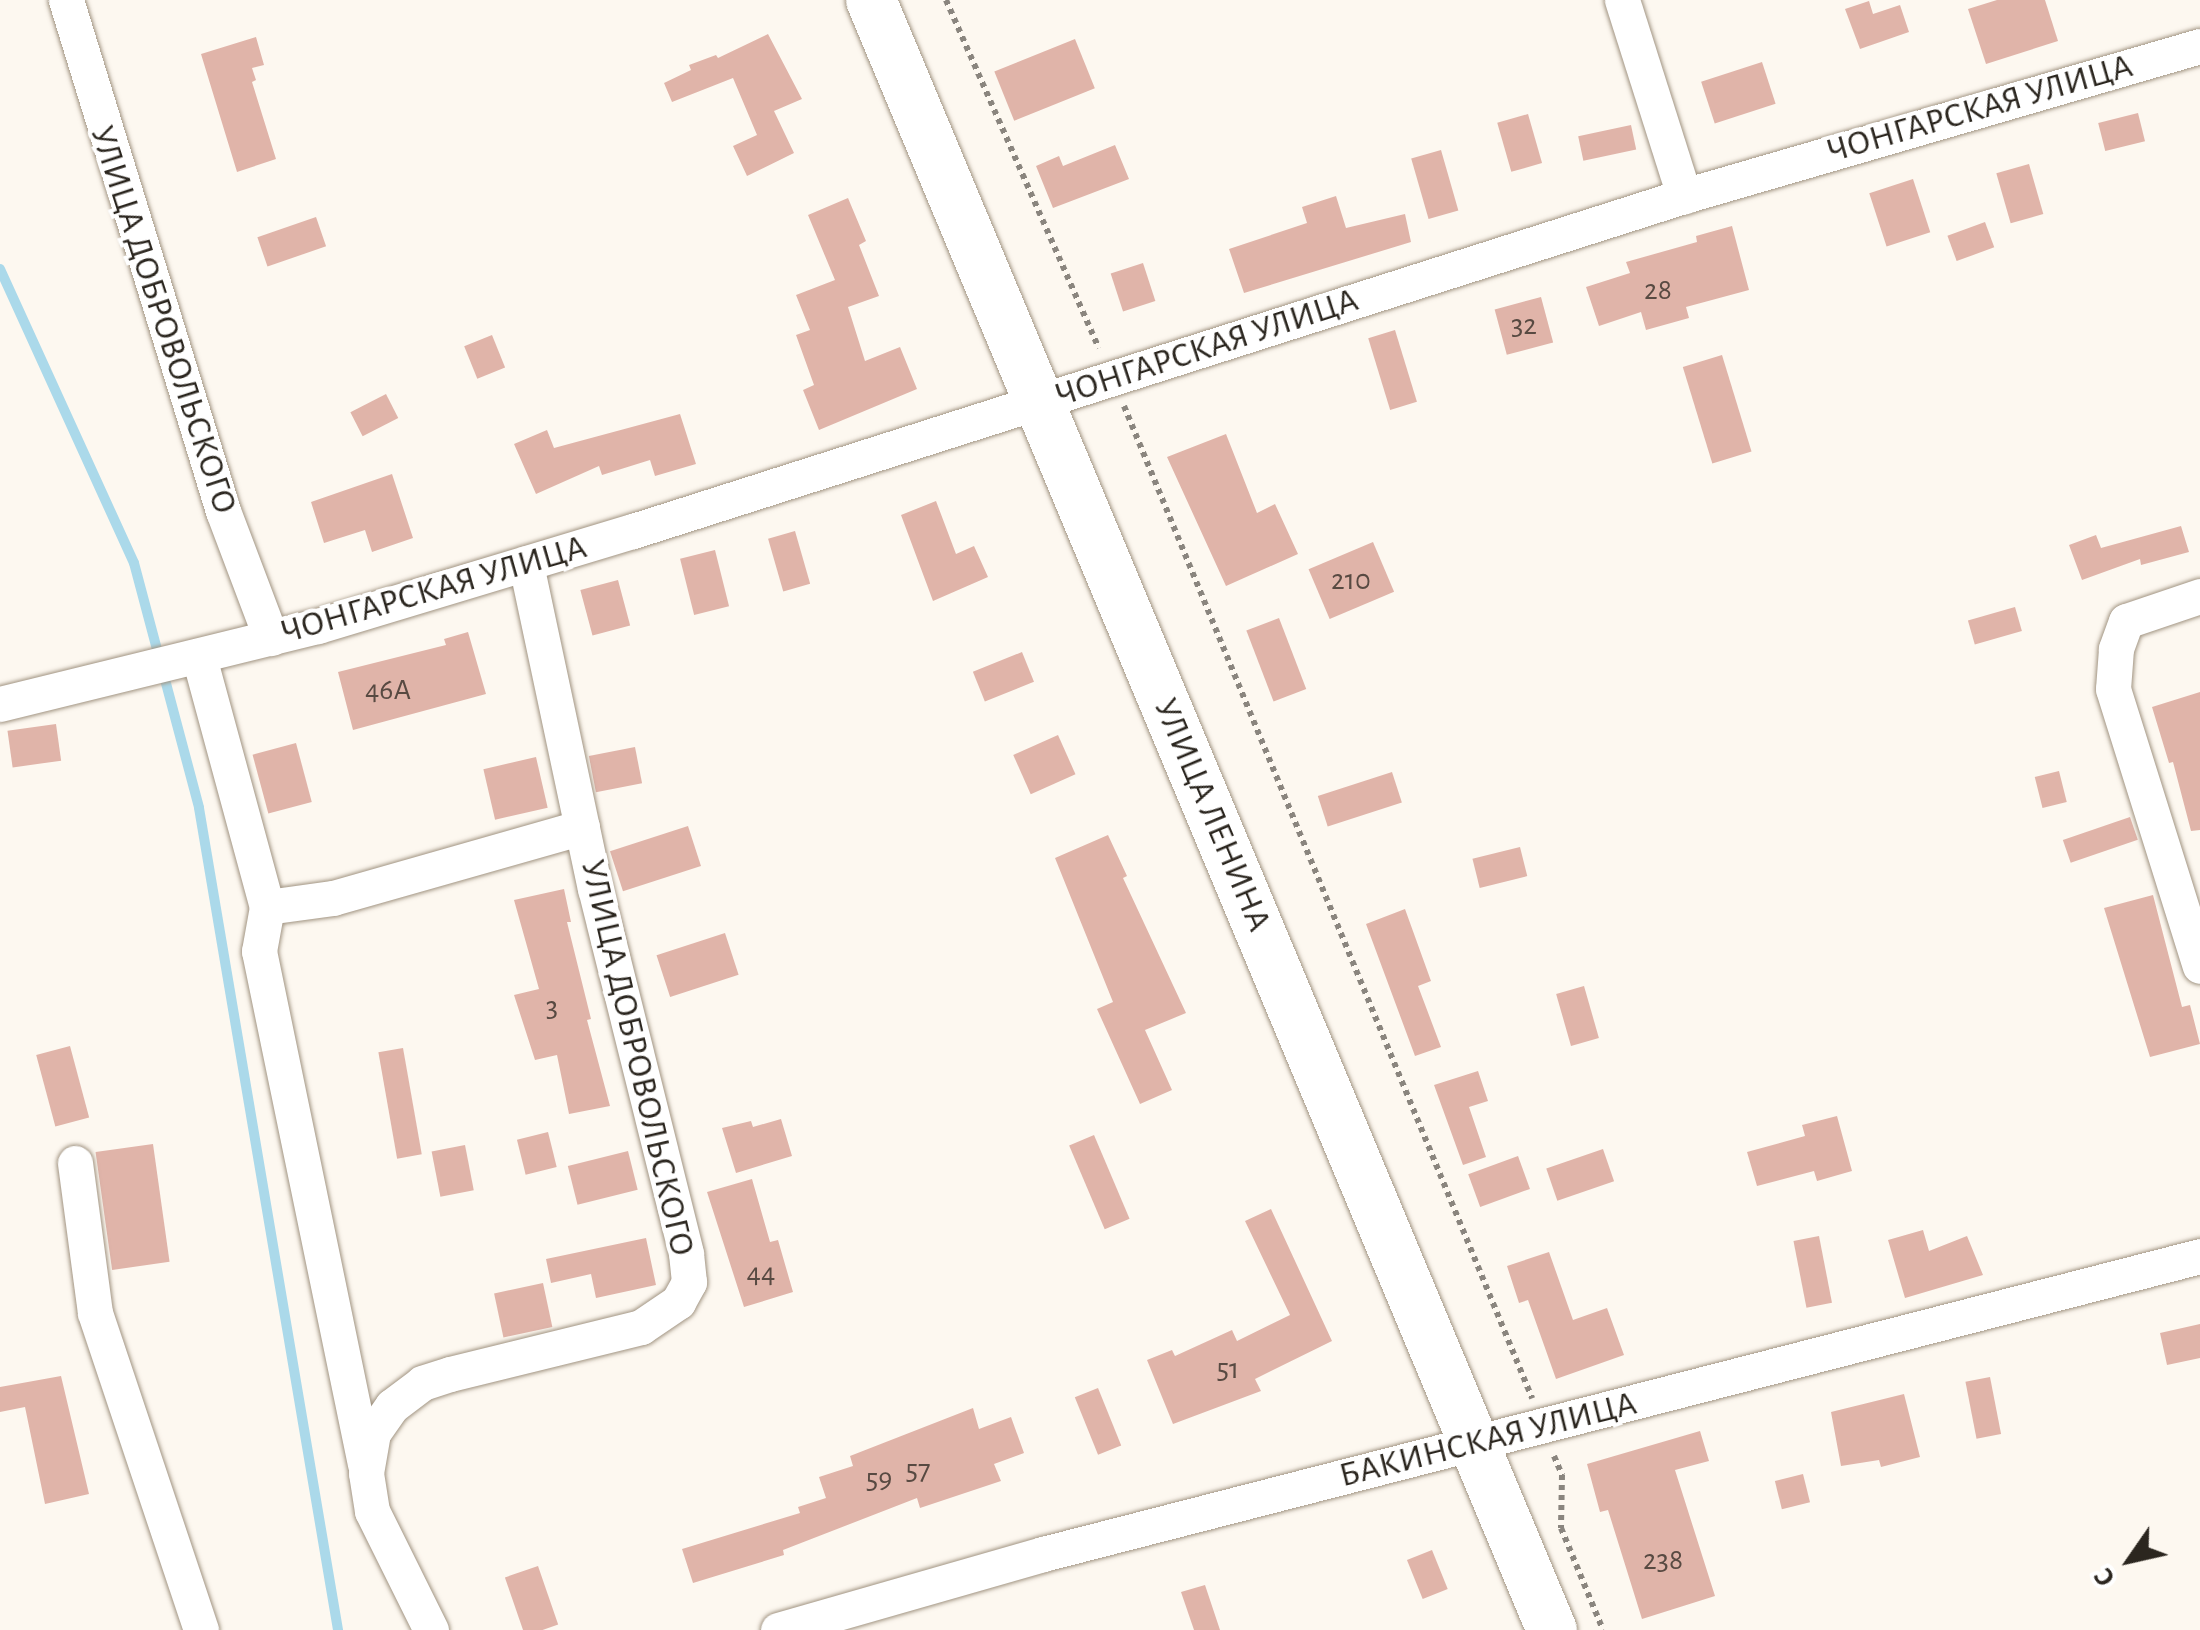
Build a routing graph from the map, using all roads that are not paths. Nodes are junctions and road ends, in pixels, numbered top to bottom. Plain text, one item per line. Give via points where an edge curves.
1 (66, 0) edge
2 (871, 0) edge
3 (1622, 0) edge
4 (2200, 46) edge
5 (1684, 196) junction
6 (1040, 402) junction
7 (526, 563) junction
8 (2200, 596) edge
9 (270, 638) junction
10 (206, 655) junction
11 (0, 704) edge
12 (582, 827) junction
13 (268, 907) junction
14 (2200, 966) edge
15 (76, 1163) dead end
16 (2200, 1256) edge
17 (1477, 1444) junction
18 (366, 1473) junction
19 (201, 1630) edge
20 (430, 1630) edge
21 (778, 1630) edge
22 (1552, 1630) edge

1 - 9 street, УЛИЦА ДОБРОВОЛЬСКОГО via 222,511
2 - 6 street, УЛИЦА ЛЕНИНА
3 - 5 street
4 - 5 street, ЧОНГАРСКАЯ УЛИЦА
5 - 6 street, ЧОНГАРСКАЯ УЛИЦА
6 - 7 street, ЧОНГАРСКАЯ УЛИЦА
6 - 17 street, УЛИЦА ЛЕНИНА
7 - 9 street, ЧОНГАРСКАЯ УЛИЦА
7 - 12 street, УЛИЦА ДОБРОВОЛЬСКОГО
8 - 14 street via 2126,621 2116,649 2114,690
9 - 10 street, ЧОНГАРСКАЯ УЛИЦА
10 - 11 street, ЧОНГАРСКАЯ УЛИЦА
10 - 13 street
12 - 13 street via 333,898
12 - 18 street, УЛИЦА ДОБРОВОЛЬСКОГО via 689,1282 678,1302 641,1327 422,1383 392,1406 373,1433
13 - 18 street via 258,952
15 - 19 street via 95,1313
16 - 17 street, БАКИНСКАЯ УЛИЦА
17 - 21 street, БАКИНСКАЯ УЛИЦА via 1043,1554
17 - 22 street, УЛИЦА ЛЕНИНА
18 - 20 street, УЛИЦА ДОБРОВОЛЬСКОГО via 372,1511

